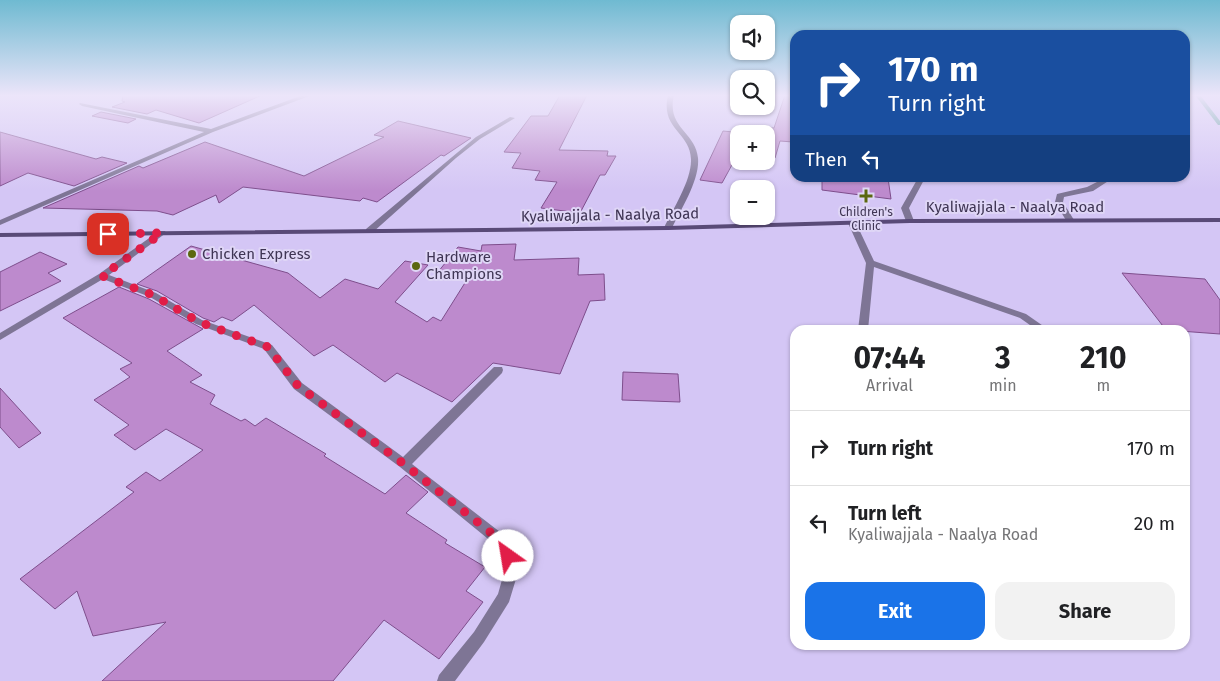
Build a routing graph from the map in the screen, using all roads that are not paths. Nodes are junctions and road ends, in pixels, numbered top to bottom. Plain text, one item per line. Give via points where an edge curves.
1 (191, 127) edge
2 (223, 127) edge
3 (497, 127) edge
4 (678, 127) edge
5 (211, 131) junction
6 (919, 182) edge
7 (1101, 182) edge
8 (1070, 220) junction
9 (1220, 220) edge
10 (910, 221) junction
11 (0, 223) edge
12 (852, 223) junction
13 (668, 228) junction
14 (369, 232) junction
15 (162, 233) junction
16 (0, 235) edge
17 (870, 263) junction
18 (102, 276) junction
19 (864, 325) edge
20 (1036, 325) edge
21 (0, 337) edge
22 (498, 370) dead end
23 (404, 464) junction
24 (445, 681) edge

1 - 5 street
2 - 5 street
3 - 14 street via 454,157
4 - 13 street via 695,158 693,171
5 - 11 street
6 - 10 street via 905,208
7 - 8 street via 1060,196 1059,202
8 - 9 main road, Kyaliwajjala - Naalya Road
8 - 10 main road, Kyaliwajjala - Naalya Road
10 - 12 main road, Kyaliwajjala - Naalya Road
12 - 13 main road, Kyaliwajjala - Naalya Road
12 - 17 street
13 - 14 main road, Kyaliwajjala - Naalya Road
14 - 15 main road, Kyaliwajjala - Naalya Road
15 - 16 main road, Kyaliwajjala - Naalya Road
15 - 18 street
17 - 19 street
17 - 20 street via 1023,316
18 - 21 street
18 - 23 street via 153,295 199,322 268,347 298,386
22 - 23 street
23 - 24 street via 504,543 512,569 504,597 479,637

